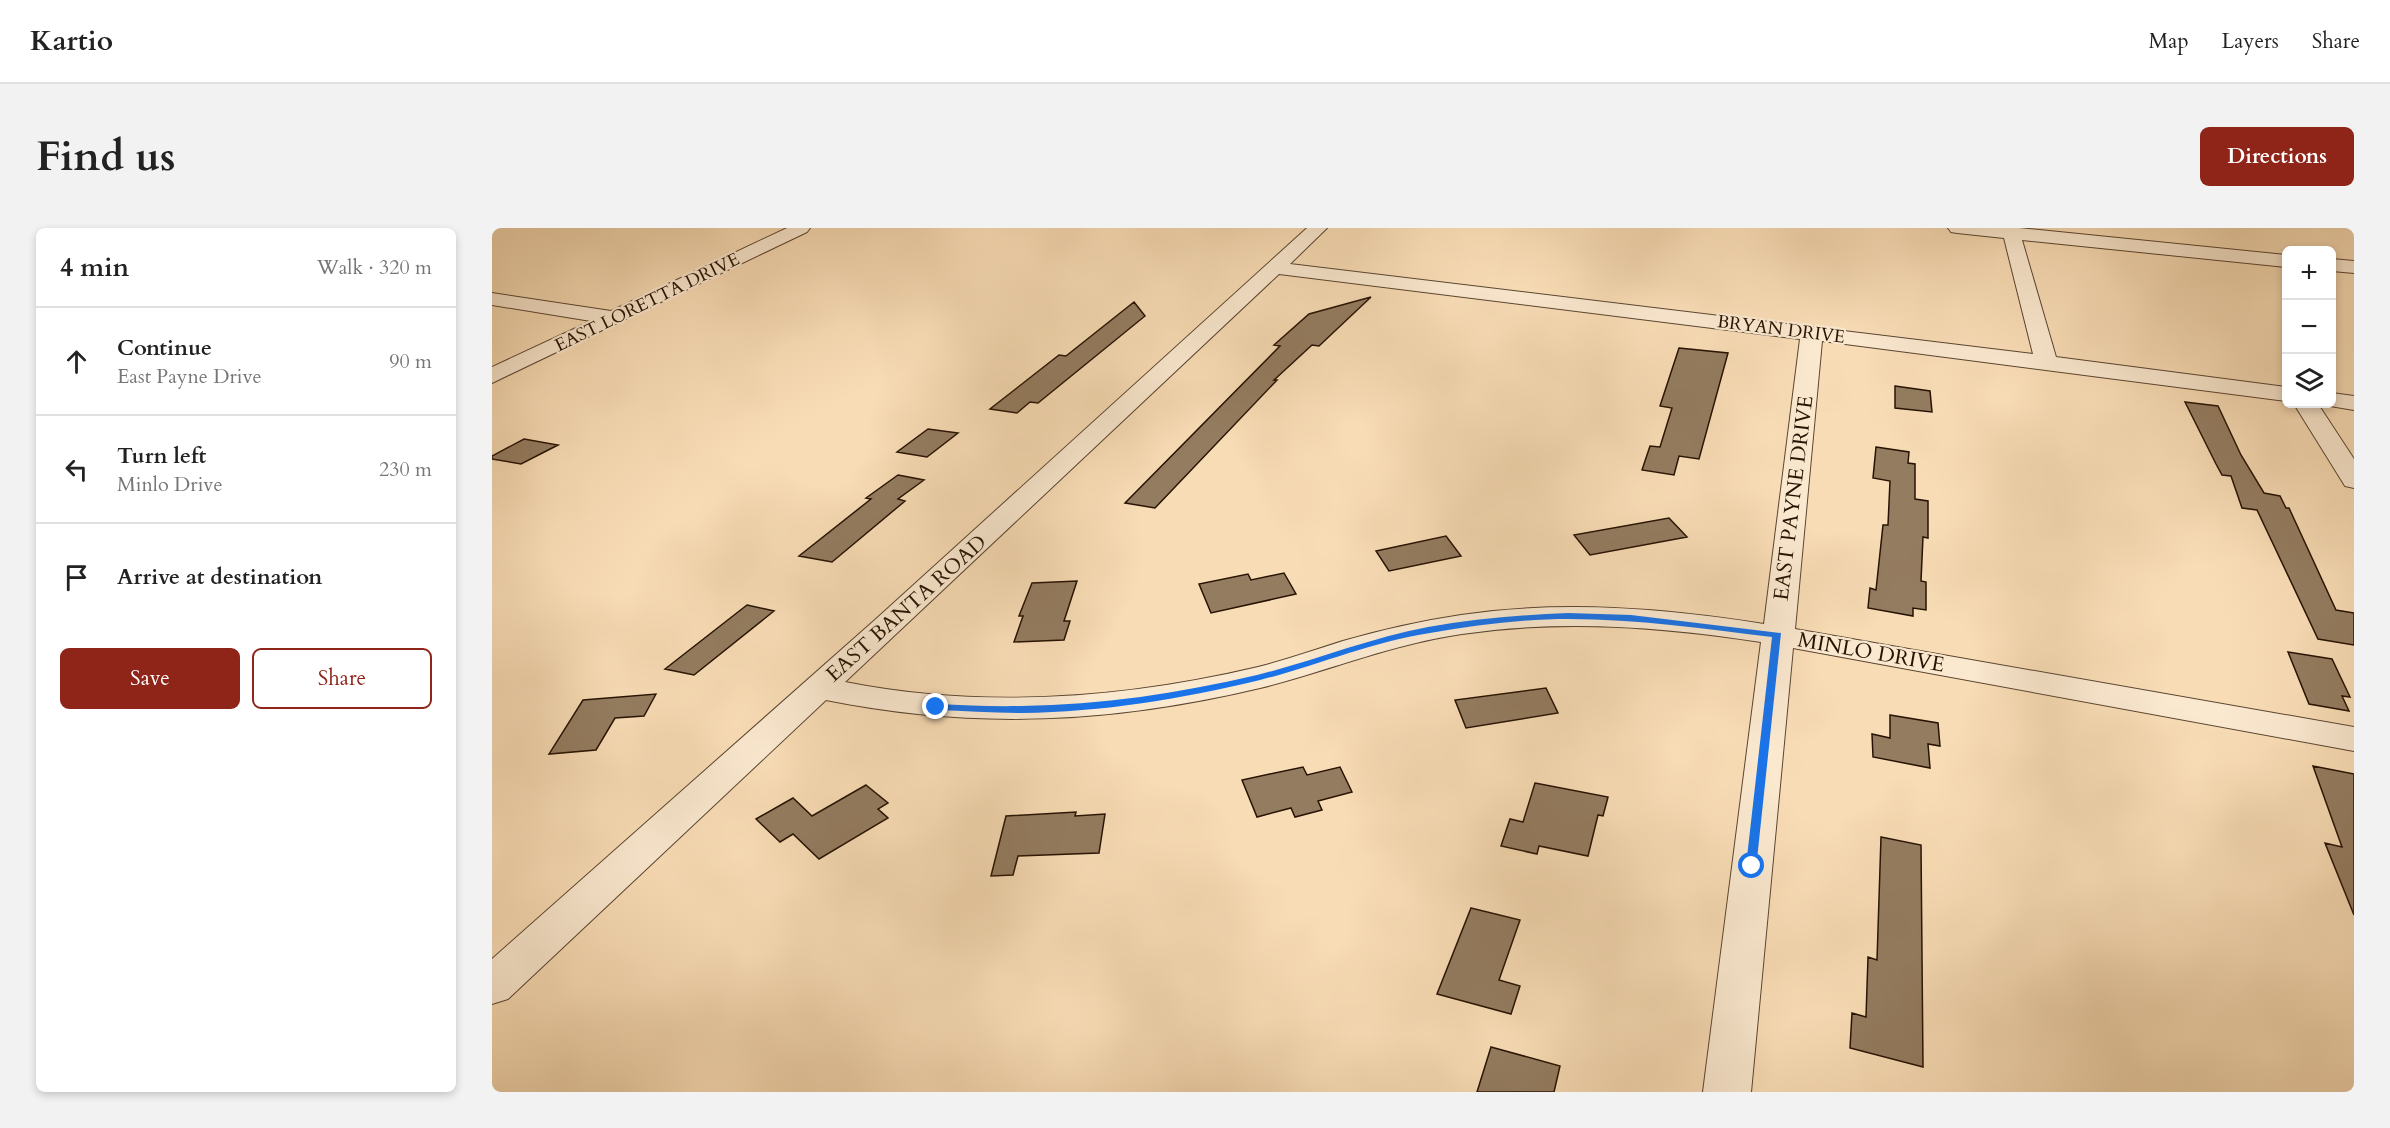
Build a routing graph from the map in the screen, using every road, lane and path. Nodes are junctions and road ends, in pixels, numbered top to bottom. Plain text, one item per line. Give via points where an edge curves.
1 (801, 228) edge
2 (1318, 228) edge
3 (1957, 228) edge
4 (2011, 231) edge
5 (2282, 261) edge
6 (2336, 265) edge
7 (2354, 267) edge
8 (1274, 268) junction
9 (492, 299) edge
10 (614, 318) junction
11 (1812, 333) junction
12 (2046, 363) junction
13 (492, 376) edge
14 (2282, 393) edge
15 (2336, 401) edge
16 (2354, 403) edge
17 (2309, 408) edge
18 (2354, 480) edge
19 (1777, 635) junction
20 (818, 688) junction
21 (2354, 739) edge
22 (492, 986) edge
23 (1727, 1092) edge

1 - 10 street, EAST LORETTA DRIVE
2 - 8 street, EAST BANTA ROAD
3 - 4 street
4 - 5 street
4 - 12 street
6 - 7 street
8 - 11 street, BRYAN DRIVE
8 - 20 street, EAST BANTA ROAD
9 - 10 street
10 - 13 street, EAST LORETTA DRIVE
11 - 12 street, BRYAN DRIVE
11 - 19 street, EAST PAYNE DRIVE
12 - 14 street, BRYAN DRIVE
15 - 16 street
17 - 18 street
19 - 20 street, MINLO DRIVE via 1613,617 1491,621 1385,640 1202,690 1133,702 1059,708 936,707
19 - 21 street, MINLO DRIVE
19 - 23 street, EAST PAYNE DRIVE
20 - 22 street, EAST BANTA ROAD

